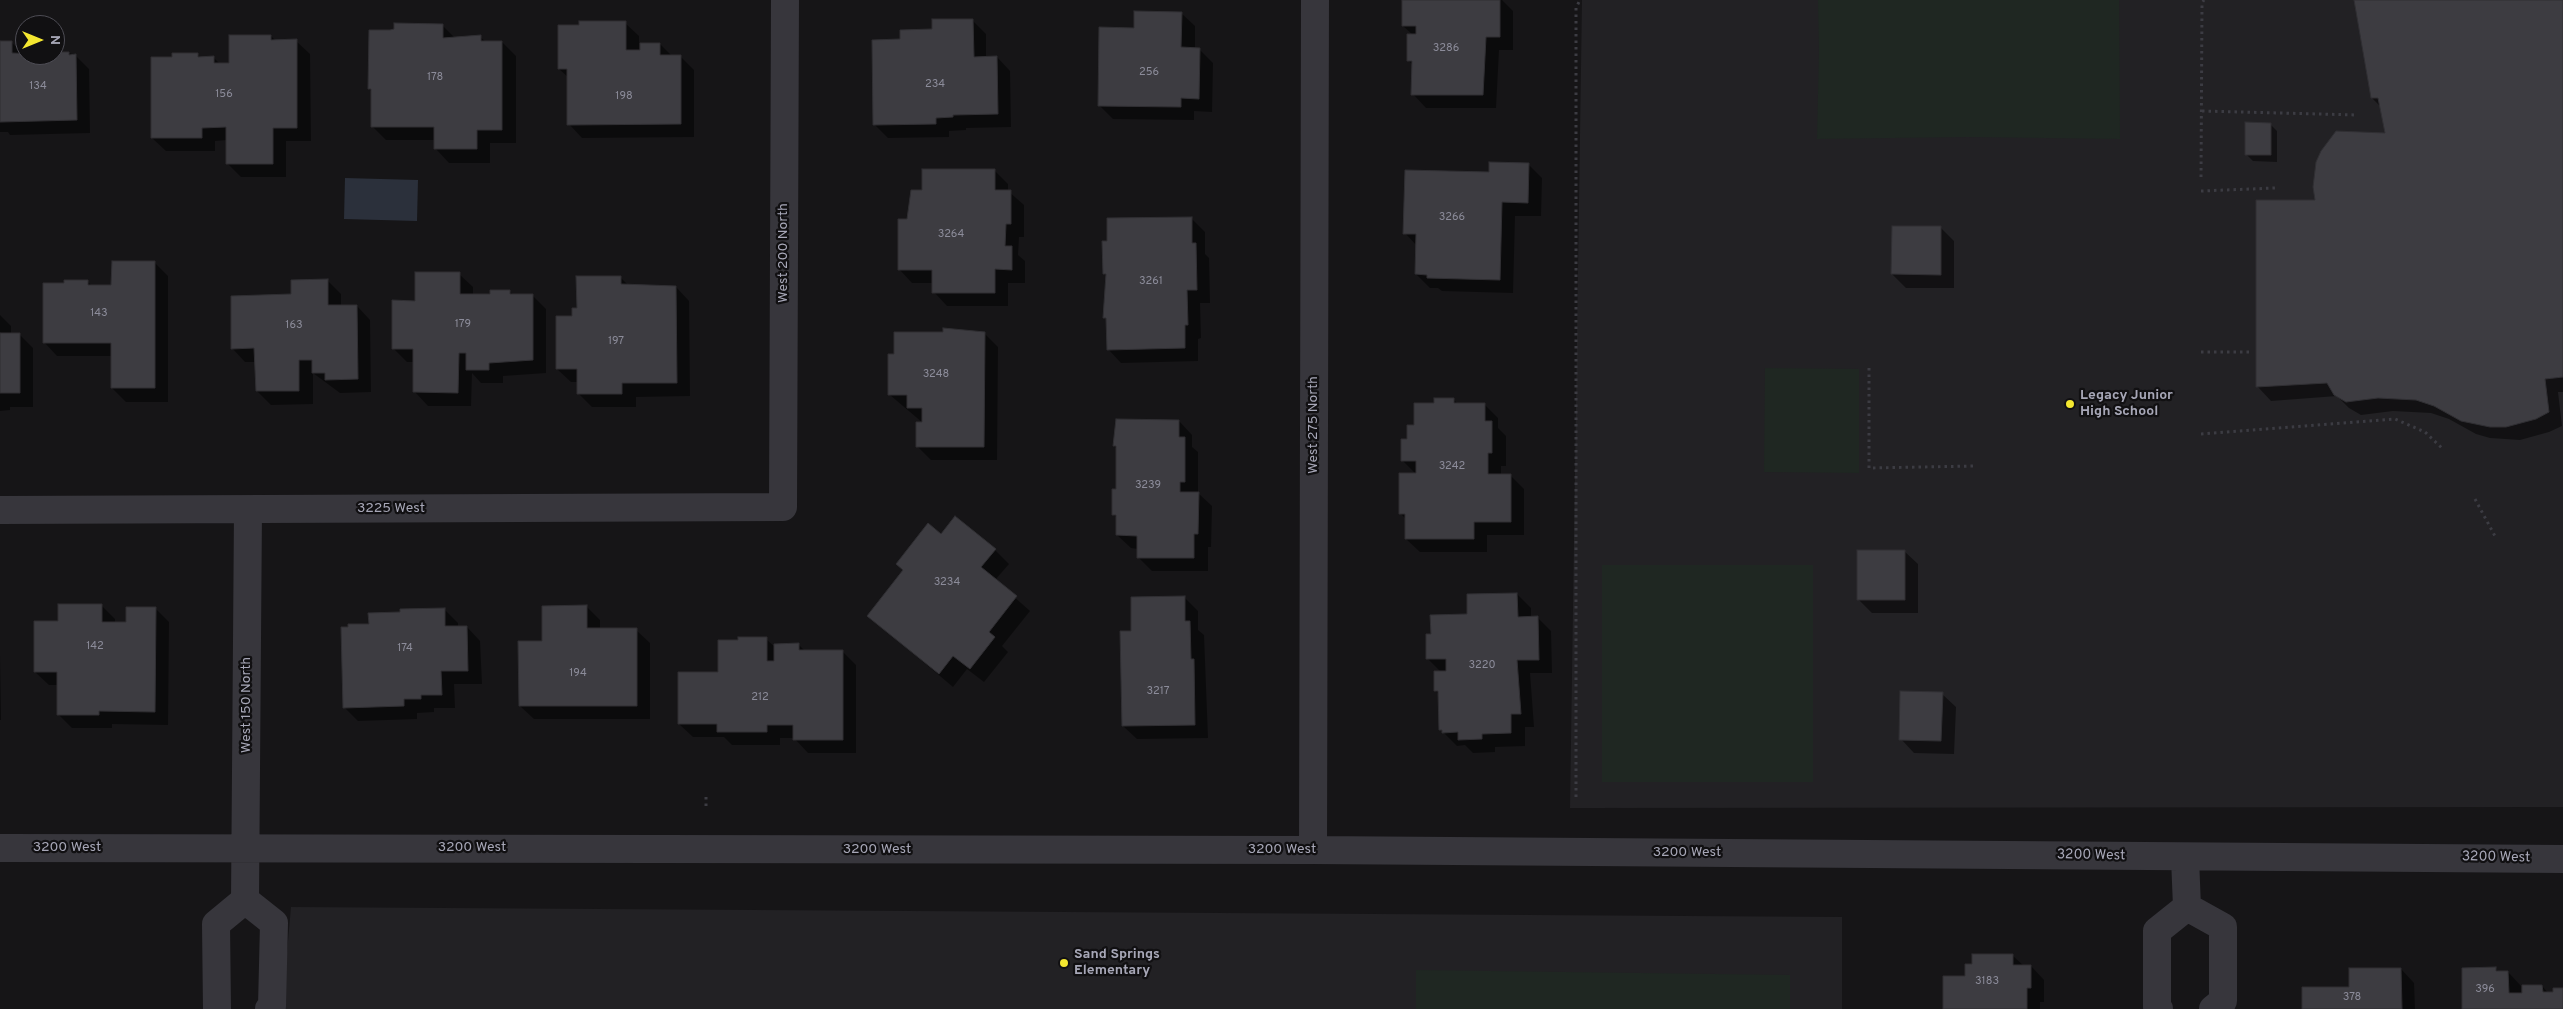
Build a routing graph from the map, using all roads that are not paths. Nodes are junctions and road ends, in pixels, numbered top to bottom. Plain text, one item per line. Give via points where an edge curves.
1 (785, 0) edge
2 (1315, 0) edge
3 (783, 507) joint
4 (0, 510) edge
5 (248, 510) junction
6 (0, 848) edge
7 (247, 848) junction
8 (1313, 850) junction
9 (2185, 858) junction
10 (2563, 859) edge
11 (245, 900) junction
12 (2187, 907) junction
13 (217, 1009) edge
14 (269, 1009) edge
15 (2159, 1009) edge
16 (2213, 1009) edge

1 - 3 street, West 200 North
2 - 8 street, West 275 North
3 - 5 street, 3225 West
4 - 5 street, 3225 West
5 - 7 street, West 150 North
6 - 7 street, 3200 West
7 - 8 street, 3200 West
7 - 11 street, West 150 North
8 - 9 street, 3200 West
9 - 10 street, 3200 West
9 - 12 street
11 - 13 street via 216,924
11 - 14 street via 274,922 272,1006
12 - 15 street via 2157,931
12 - 16 street via 2223,927 2223,1001

